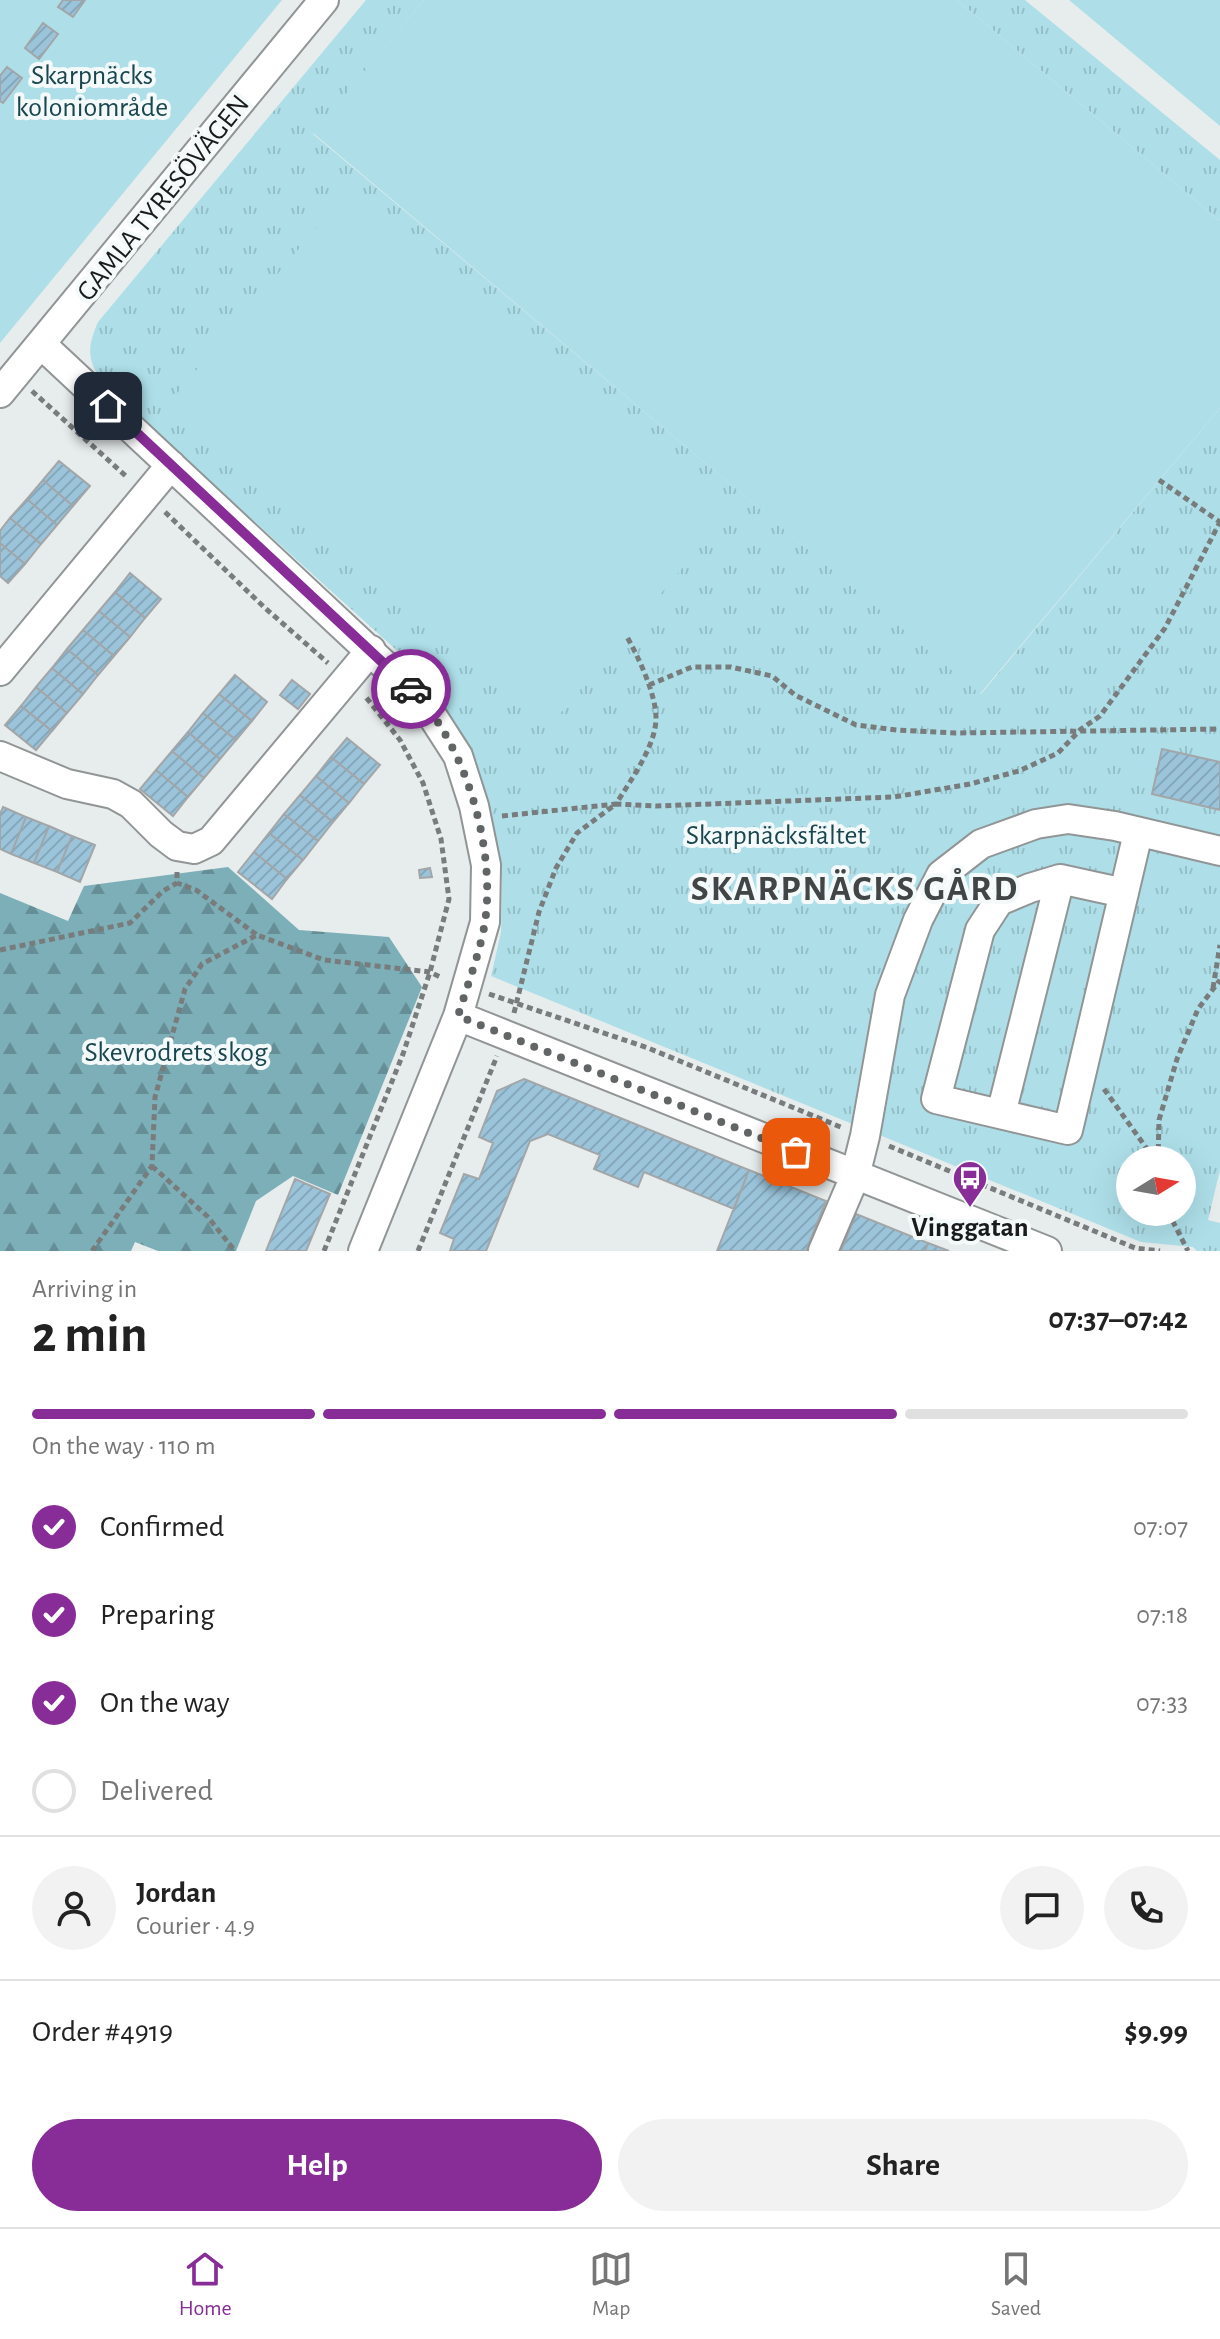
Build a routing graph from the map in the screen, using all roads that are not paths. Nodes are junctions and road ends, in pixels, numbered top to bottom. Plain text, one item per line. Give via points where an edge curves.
1 (324, 0) edge
2 (41, 344) junction
3 (0, 393) edge
4 (171, 465) junction
5 (371, 650) junction
6 (0, 671) edge
7 (0, 756) edge
8 (1138, 833) junction
9 (1220, 851) edge
10 (1060, 879) junction
11 (1124, 893) junction
12 (458, 1016) junction
13 (1001, 1114) junction
14 (855, 1176) junction
15 (363, 1251) edge
16 (823, 1251) edge
17 (1047, 1251) edge

1 - 2 street, GAMLA TYRESÖVÄGEN
2 - 3 street, GAMLA TYRESÖVÄGEN
2 - 4 street
4 - 5 street
4 - 6 street
5 - 7 street via 211,841 194,849 177,846 113,794 67,784
5 - 12 street via 422,700 458,756 477,818 486,865 485,922
8 - 9 street
8 - 11 street
8 - 14 street via 1068,819 1036,824 981,844 941,875 890,995
10 - 11 street
10 - 13 street
10 - 13 street via 999,901 980,930 936,1099
11 - 13 street via 1068,1130
12 - 14 street
12 - 15 street
14 - 16 street
14 - 17 street

